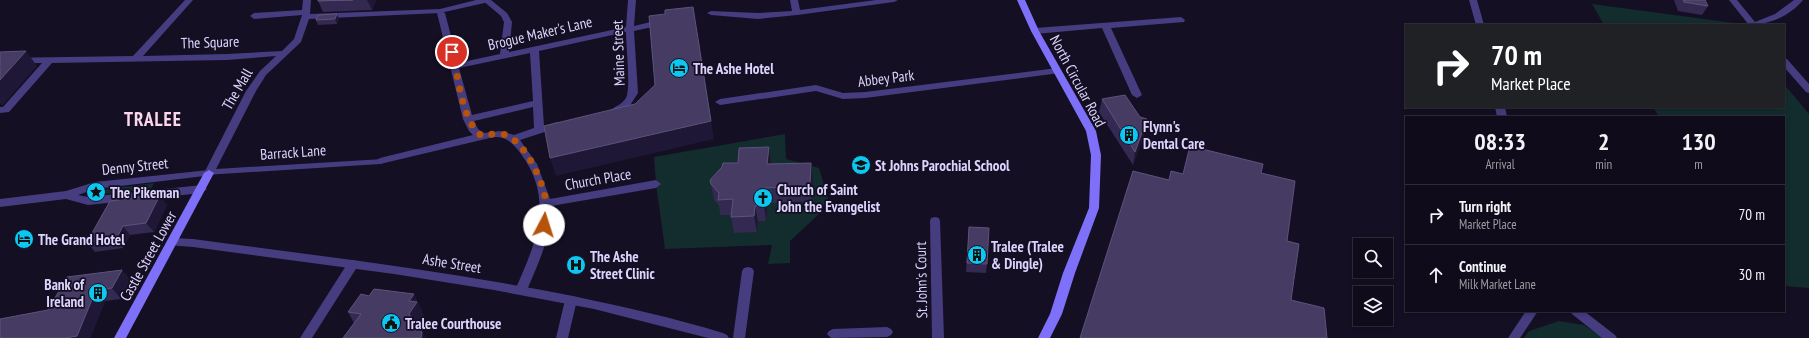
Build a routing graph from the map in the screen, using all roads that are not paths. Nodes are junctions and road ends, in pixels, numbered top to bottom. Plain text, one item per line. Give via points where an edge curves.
1 (307, 0) edge
2 (486, 0) edge
3 (632, 0) edge
4 (794, 0) edge
5 (894, 0) edge
6 (1021, 0) edge
7 (1473, 0) edge
8 (1733, 0) edge
9 (1799, 0) edge
10 (187, 3) edge
11 (440, 12) junction
12 (711, 13) dead end
13 (797, 13) junction
14 (307, 15) junction
15 (254, 16) dead end
16 (674, 20) edge
17 (1181, 20) dead end
18 (1480, 24) edge
19 (1752, 24) edge
20 (1758, 24) edge
21 (630, 27) junction
22 (1106, 27) junction
23 (1035, 31) junction
24 (534, 48) junction
25 (285, 53) junction
26 (504, 55) junction
27 (136, 58) junction
28 (50, 59) junction
29 (0, 61) edge
30 (1785, 62) edge
31 (456, 66) junction
32 (1057, 71) junction
33 (1809, 90) edge
34 (1137, 95) dead end
35 (720, 102) dead end
36 (536, 103) junction
37 (0, 110) edge
38 (608, 113) edge
39 (468, 119) junction
40 (570, 122) edge
41 (539, 130) junction
42 (482, 136) junction
43 (514, 140) junction
44 (209, 173) junction
45 (656, 184) dead end
46 (202, 189) junction
47 (66, 195) junction
48 (0, 203) edge
49 (546, 203) junction
50 (936, 221) dead end
51 (172, 242) junction
52 (353, 264) junction
53 (748, 271) dead end
54 (522, 290) junction
55 (571, 300) junction
56 (1531, 312) edge
57 (1577, 312) edge
58 (887, 332) dead end
59 (833, 334) dead end
60 (120, 338) edge
61 (306, 338) edge
62 (562, 338) edge
63 (723, 338) edge
64 (739, 338) edge
65 (938, 338) edge
66 (1044, 338) edge
67 (1514, 338) edge
68 (1611, 338) edge

1 - 14 street, The Mall
2 - 11 street, The Square
2 - 26 street via 504,14 508,22
3 - 21 street, Maine Street
4 - 13 street
5 - 13 street
6 - 23 main road, North Circular Road
7 - 18 street
8 - 19 street
9 - 20 street
10 - 27 street, The Square
11 - 14 street, The Square
11 - 31 street
12 - 13 street via 758,16
14 - 15 street, The Square
14 - 25 street, The Mall via 298,40
16 - 21 street, Brogue Maker's Lane
17 - 22 street
21 - 24 street, Brogue Maker's Lane
21 - 38 street, Maine Street via 633,93 625,107
22 - 23 street
22 - 34 street
23 - 32 main road, North Circular Road
24 - 26 street, Brogue Maker's Lane
24 - 36 street
25 - 27 street, The Square via 227,57
25 - 44 street, The Mall via 263,73 251,91
26 - 31 street, Brogue Maker's Lane
27 - 28 street, The Square
28 - 29 street, The Square
28 - 37 street via 6,110
30 - 33 street
31 - 39 street
32 - 35 street, Abbey Park via 865,95 843,96 816,88
32 - 66 main road, North Circular Road via 1091,131 1096,155 1096,175 1094,208 1090,222 1069,273 1056,314
36 - 39 street
36 - 41 street
39 - 42 street via 474,131
40 - 41 street
41 - 43 street
42 - 43 street, Barrack Lane via 506,135
42 - 44 street, Barrack Lane via 380,161
43 - 49 street via 536,170
44 - 46 main road, The Mall
44 - 47 street, Denny Street via 95,186
45 - 49 street, Church Place
46 - 47 street, Denny Street via 88,201
46 - 51 main road, Castle Street Lower
47 - 48 street, Denny Street
49 - 54 street via 544,225
50 - 65 street, St. John's Court
51 - 52 street, Ashe Street
51 - 60 main road, Castle Street Lower
52 - 54 street, Ashe Street
52 - 61 street
53 - 64 street
54 - 55 street, Ashe Street
55 - 62 street
55 - 63 street, Ashe Street via 684,325
56 - 67 street
57 - 68 street
58 - 59 street

